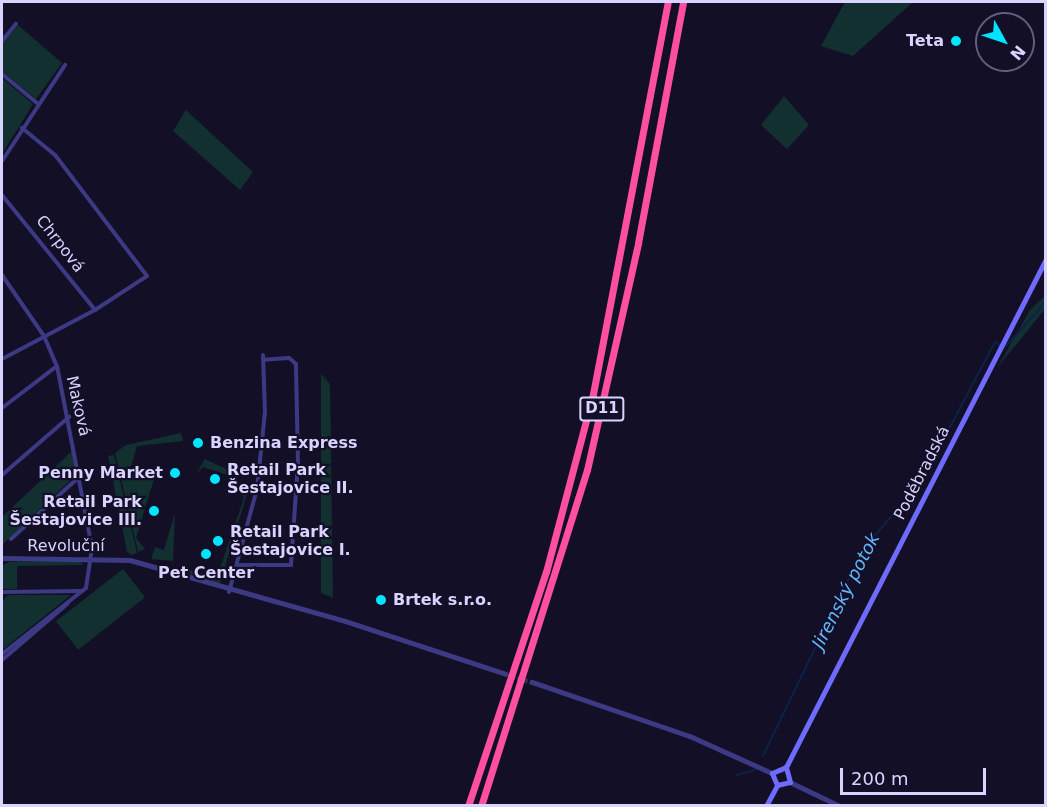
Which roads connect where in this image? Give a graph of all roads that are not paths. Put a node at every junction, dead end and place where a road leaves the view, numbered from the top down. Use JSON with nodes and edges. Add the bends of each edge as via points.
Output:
{"nodes":[{"id":1,"x":668,"y":2,"type":"edge"},
{"id":2,"x":682,"y":2,"type":"edge"},
{"id":3,"x":16,"y":24,"type":"dead end"},
{"id":4,"x":2,"y":41,"type":"edge"},
{"id":5,"x":65,"y":65,"type":"dead end"},
{"id":6,"x":2,"y":74,"type":"edge"},
{"id":7,"x":37,"y":103,"type":"junction"},
{"id":8,"x":22,"y":128,"type":"junction"},
{"id":9,"x":2,"y":161,"type":"edge"},
{"id":10,"x":2,"y":195,"type":"edge"},
{"id":11,"x":1046,"y":259,"type":"edge"},
{"id":12,"x":2,"y":275,"type":"edge"},
{"id":13,"x":95,"y":310,"type":"junction"},
{"id":14,"x":44,"y":336,"type":"junction"},
{"id":15,"x":2,"y":359,"type":"edge"},
{"id":16,"x":57,"y":366,"type":"junction"},
{"id":17,"x":2,"y":408,"type":"edge"},
{"id":18,"x":69,"y":417,"type":"junction"},
{"id":19,"x":81,"y":474,"type":"junction"},
{"id":20,"x":2,"y":475,"type":"edge"},
{"id":21,"x":11,"y":539,"type":"dead end"},
{"id":22,"x":91,"y":557,"type":"junction"},
{"id":23,"x":2,"y":558,"type":"edge"},
{"id":24,"x":239,"y":565,"type":"junction"},
{"id":25,"x":83,"y":591,"type":"junction"},
{"id":26,"x":229,"y":592,"type":"junction"},
{"id":27,"x":3,"y":593,"type":"edge"},
{"id":28,"x":67,"y":603,"type":"junction"},
{"id":29,"x":2,"y":654,"type":"edge"},
{"id":30,"x":2,"y":660,"type":"edge"},
{"id":31,"x":506,"y":674,"type":"tunnel mouth"},
{"id":32,"x":531,"y":682,"type":"tunnel mouth"},
{"id":33,"x":786,"y":767,"type":"junction"},
{"id":34,"x":772,"y":773,"type":"junction"},
{"id":35,"x":790,"y":782,"type":"junction"},
{"id":36,"x":777,"y":785,"type":"junction"},
{"id":37,"x":468,"y":806,"type":"edge"},
{"id":38,"x":481,"y":806,"type":"edge"},
{"id":39,"x":766,"y":806,"type":"edge"},
{"id":40,"x":840,"y":806,"type":"edge"}],
"edges":[{"from":1,"to":37,"type":"highway","number":"D11","via":[[590,404],[546,572]]},
{"from":2,"to":38,"type":"highway","number":"D11","via":[[638,243],[587,470]]},
{"from":3,"to":4,"type":"street"},
{"from":5,"to":7,"type":"street"},
{"from":6,"to":7,"type":"street"},
{"from":7,"to":8,"type":"street"},
{"from":8,"to":9,"type":"street"},
{"from":8,"to":13,"type":"street","via":[[55,155],[147,276]]},
{"from":10,"to":13,"type":"street","name":"Chrpová"},
{"from":11,"to":33,"type":"main road","name":"Poděbradská"},
{"from":12,"to":14,"type":"street","name":"Maková"},
{"from":13,"to":14,"type":"street"},
{"from":14,"to":15,"type":"street"},
{"from":14,"to":16,"type":"street","name":"Maková"},
{"from":16,"to":17,"type":"street"},
{"from":16,"to":18,"type":"street","name":"Maková"},
{"from":18,"to":19,"type":"street","name":"Maková"},
{"from":18,"to":20,"type":"street"},
{"from":19,"to":21,"type":"street"},
{"from":19,"to":22,"type":"street","name":"Maková"},
{"from":22,"to":23,"type":"street","name":"Revoluční"},
{"from":22,"to":25,"type":"street"},
{"from":22,"to":26,"type":"street","name":"Revoluční","via":[[130,560]]},
{"from":24,"to":24,"type":"street","via":[[291,566],[298,463],[296,364],[290,358],[263,357],[261,463]]},
{"from":24,"to":26,"type":"street"},
{"from":25,"to":27,"type":"street"},
{"from":25,"to":28,"type":"street"},
{"from":26,"to":31,"type":"street","name":"Revoluční","via":[[345,621]]},
{"from":28,"to":29,"type":"street"},
{"from":28,"to":30,"type":"street"},
{"from":32,"to":34,"type":"street","via":[[690,736]]},
{"from":33,"to":34,"type":"main road"},
{"from":33,"to":35,"type":"main road"},
{"from":34,"to":36,"type":"main road"},
{"from":35,"to":36,"type":"main road"},
{"from":35,"to":40,"type":"street"},
{"from":36,"to":39,"type":"main road"}]}
